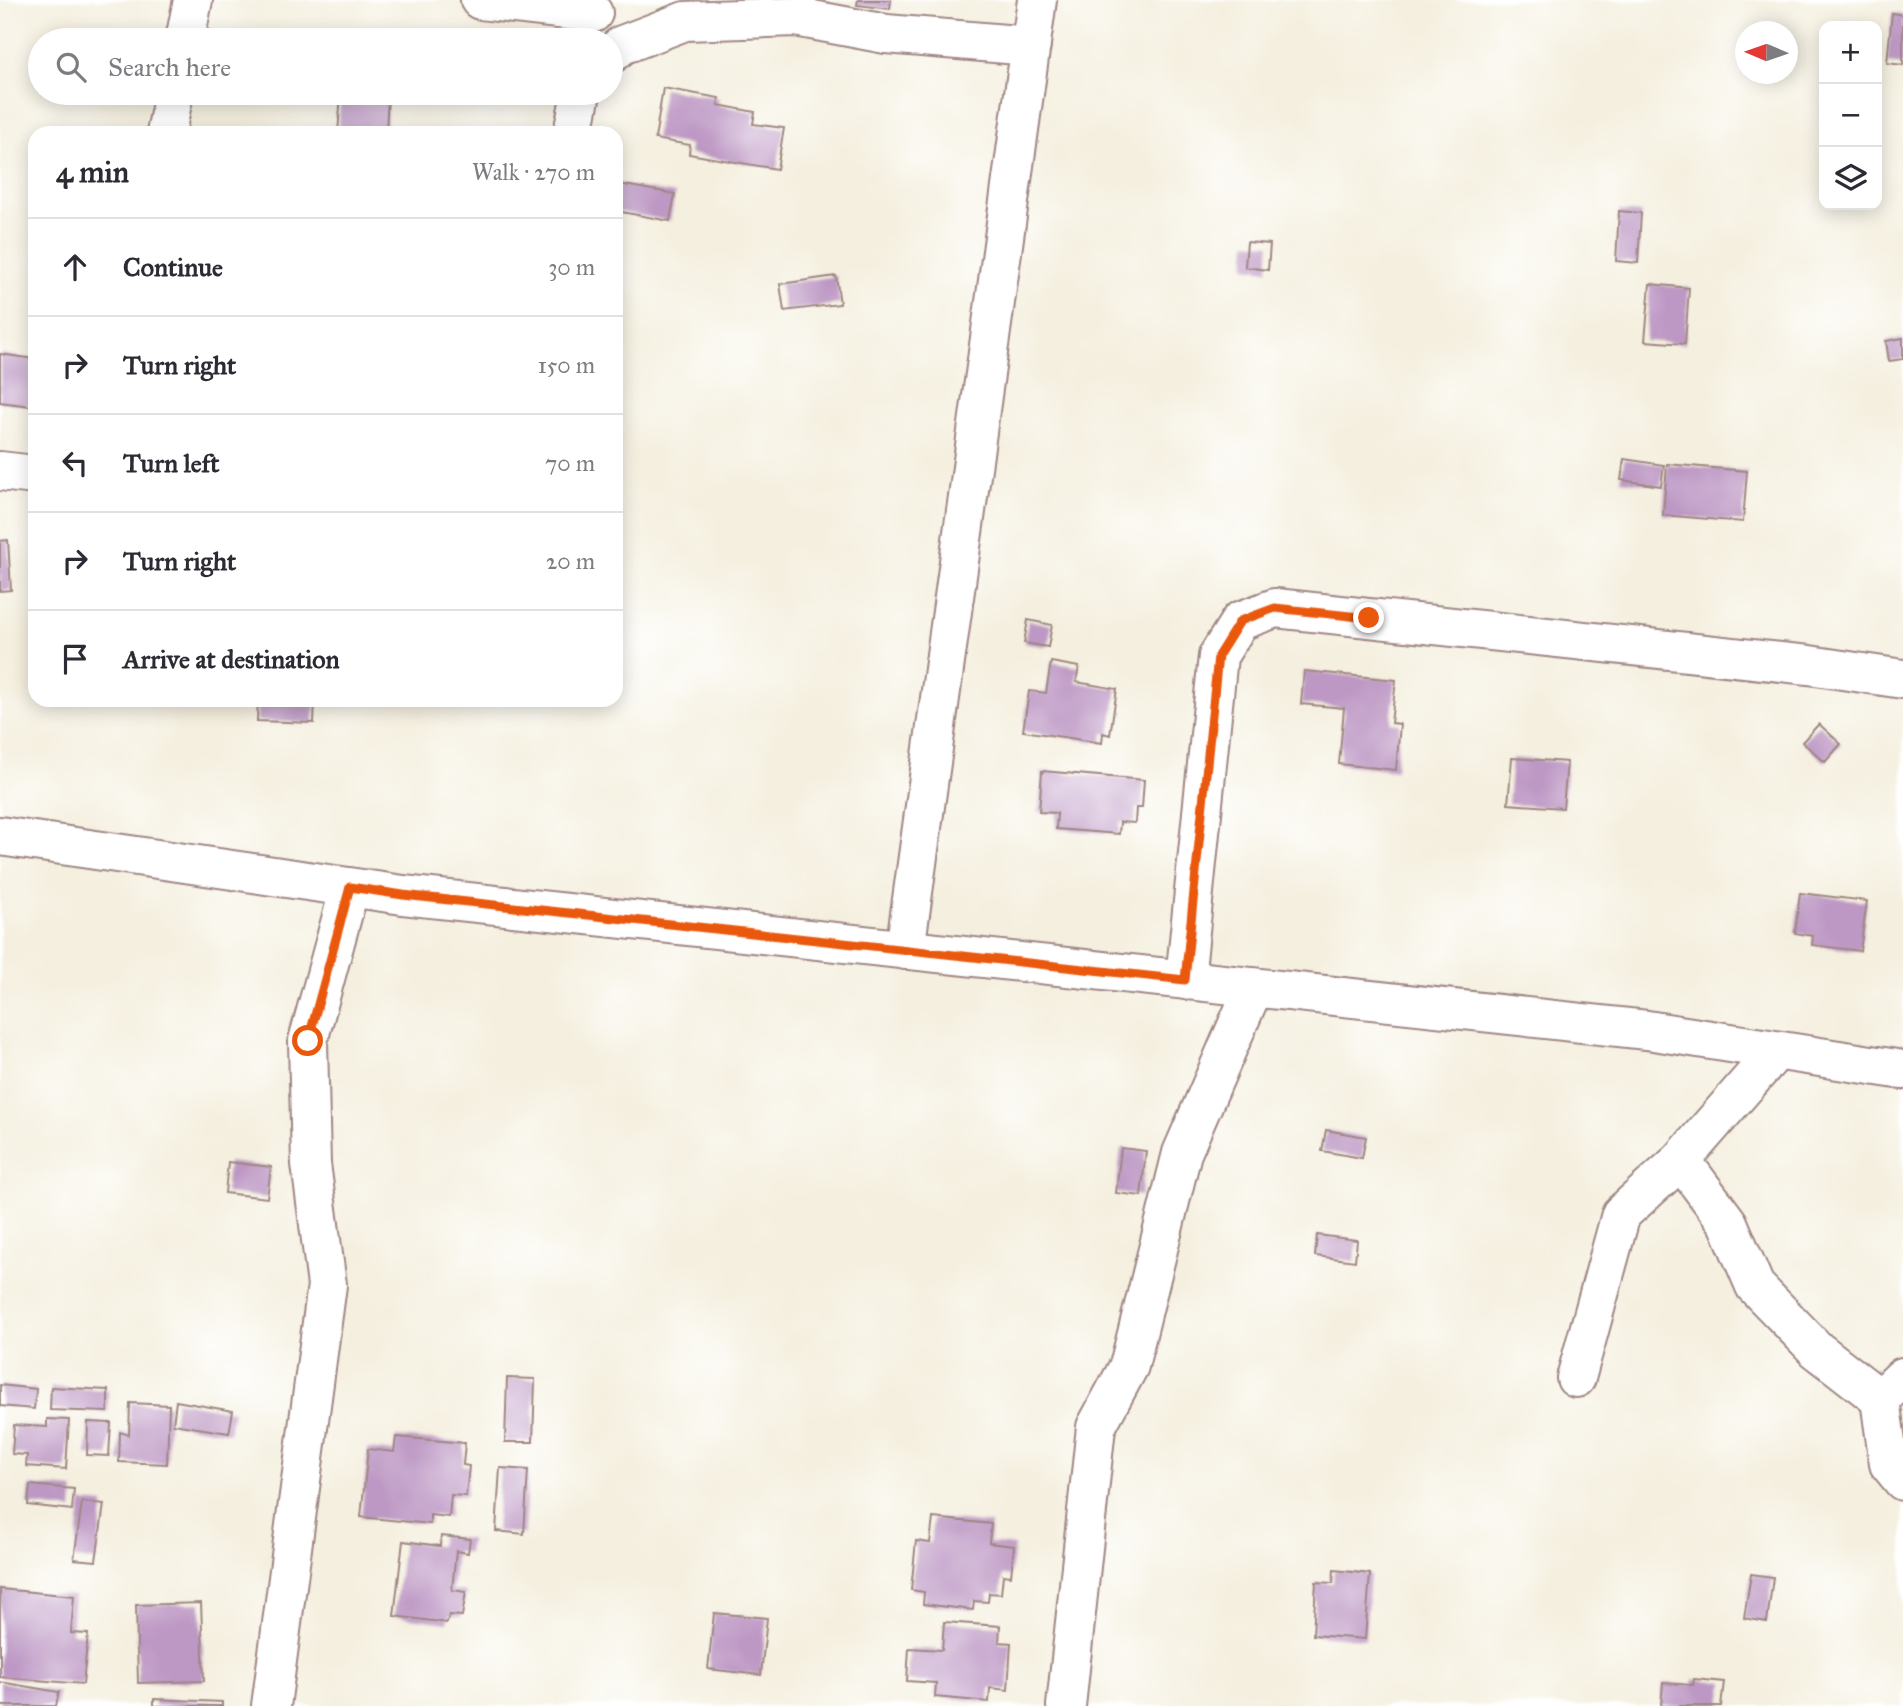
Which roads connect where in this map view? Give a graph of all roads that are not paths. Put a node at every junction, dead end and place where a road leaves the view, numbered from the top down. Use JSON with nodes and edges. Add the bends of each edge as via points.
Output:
{"nodes":[{"id":1,"x":193,"y":0,"type":"edge"},
{"id":2,"x":480,"y":0,"type":"edge"},
{"id":3,"x":1037,"y":0,"type":"edge"},
{"id":4,"x":592,"y":18,"type":"edge"},
{"id":5,"x":187,"y":28,"type":"edge"},
{"id":6,"x":623,"y":45,"type":"edge"},
{"id":7,"x":1031,"y":46,"type":"junction"},
{"id":8,"x":172,"y":105,"type":"edge"},
{"id":9,"x":579,"y":105,"type":"edge"},
{"id":10,"x":167,"y":126,"type":"edge"},
{"id":11,"x":574,"y":126,"type":"edge"},
{"id":12,"x":0,"y":471,"type":"edge"},
{"id":13,"x":28,"y":474,"type":"edge"},
{"id":14,"x":1903,"y":679,"type":"edge"},
{"id":15,"x":0,"y":836,"type":"edge"},
{"id":16,"x":350,"y":887,"type":"junction"},
{"id":17,"x":905,"y":950,"type":"junction"},
{"id":18,"x":1185,"y":980,"type":"junction"},
{"id":19,"x":1254,"y":987,"type":"junction"},
{"id":20,"x":1776,"y":1051,"type":"junction"},
{"id":21,"x":1903,"y":1070,"type":"edge"},
{"id":22,"x":1681,"y":1160,"type":"junction"},
{"id":23,"x":1576,"y":1378,"type":"dead end"},
{"id":24,"x":1891,"y":1388,"type":"edge"},
{"id":25,"x":1903,"y":1481,"type":"edge"},
{"id":26,"x":271,"y":1706,"type":"edge"},
{"id":27,"x":1066,"y":1706,"type":"edge"}],
"edges":[{"from":1,"to":5,"type":"street"},
{"from":2,"to":4,"type":"street"},
{"from":3,"to":7,"type":"street"},
{"from":6,"to":7,"type":"street","via":[[685,21],[796,17],[886,34]]},
{"from":7,"to":17,"type":"street"},
{"from":8,"to":10,"type":"street"},
{"from":9,"to":11,"type":"street"},
{"from":12,"to":13,"type":"street"},
{"from":14,"to":18,"type":"street","via":[[1275,608],[1240,621],[1218,656]]},
{"from":15,"to":16,"type":"street"},
{"from":16,"to":17,"type":"street"},
{"from":16,"to":26,"type":"street","via":[[308,1041],[311,1164],[327,1285]]},
{"from":17,"to":18,"type":"street"},
{"from":18,"to":19,"type":"street"},
{"from":19,"to":20,"type":"street","via":[[1647,1030]]},
{"from":19,"to":27,"type":"street","via":[[1182,1153],[1129,1366],[1096,1427]]},
{"from":20,"to":21,"type":"street"},
{"from":20,"to":22,"type":"street"},
{"from":22,"to":23,"type":"street","via":[[1621,1213]]},
{"from":22,"to":24,"type":"street","via":[[1728,1223],[1755,1286],[1816,1350]]},
{"from":24,"to":25,"type":"street","via":[[1889,1464]]}]}
